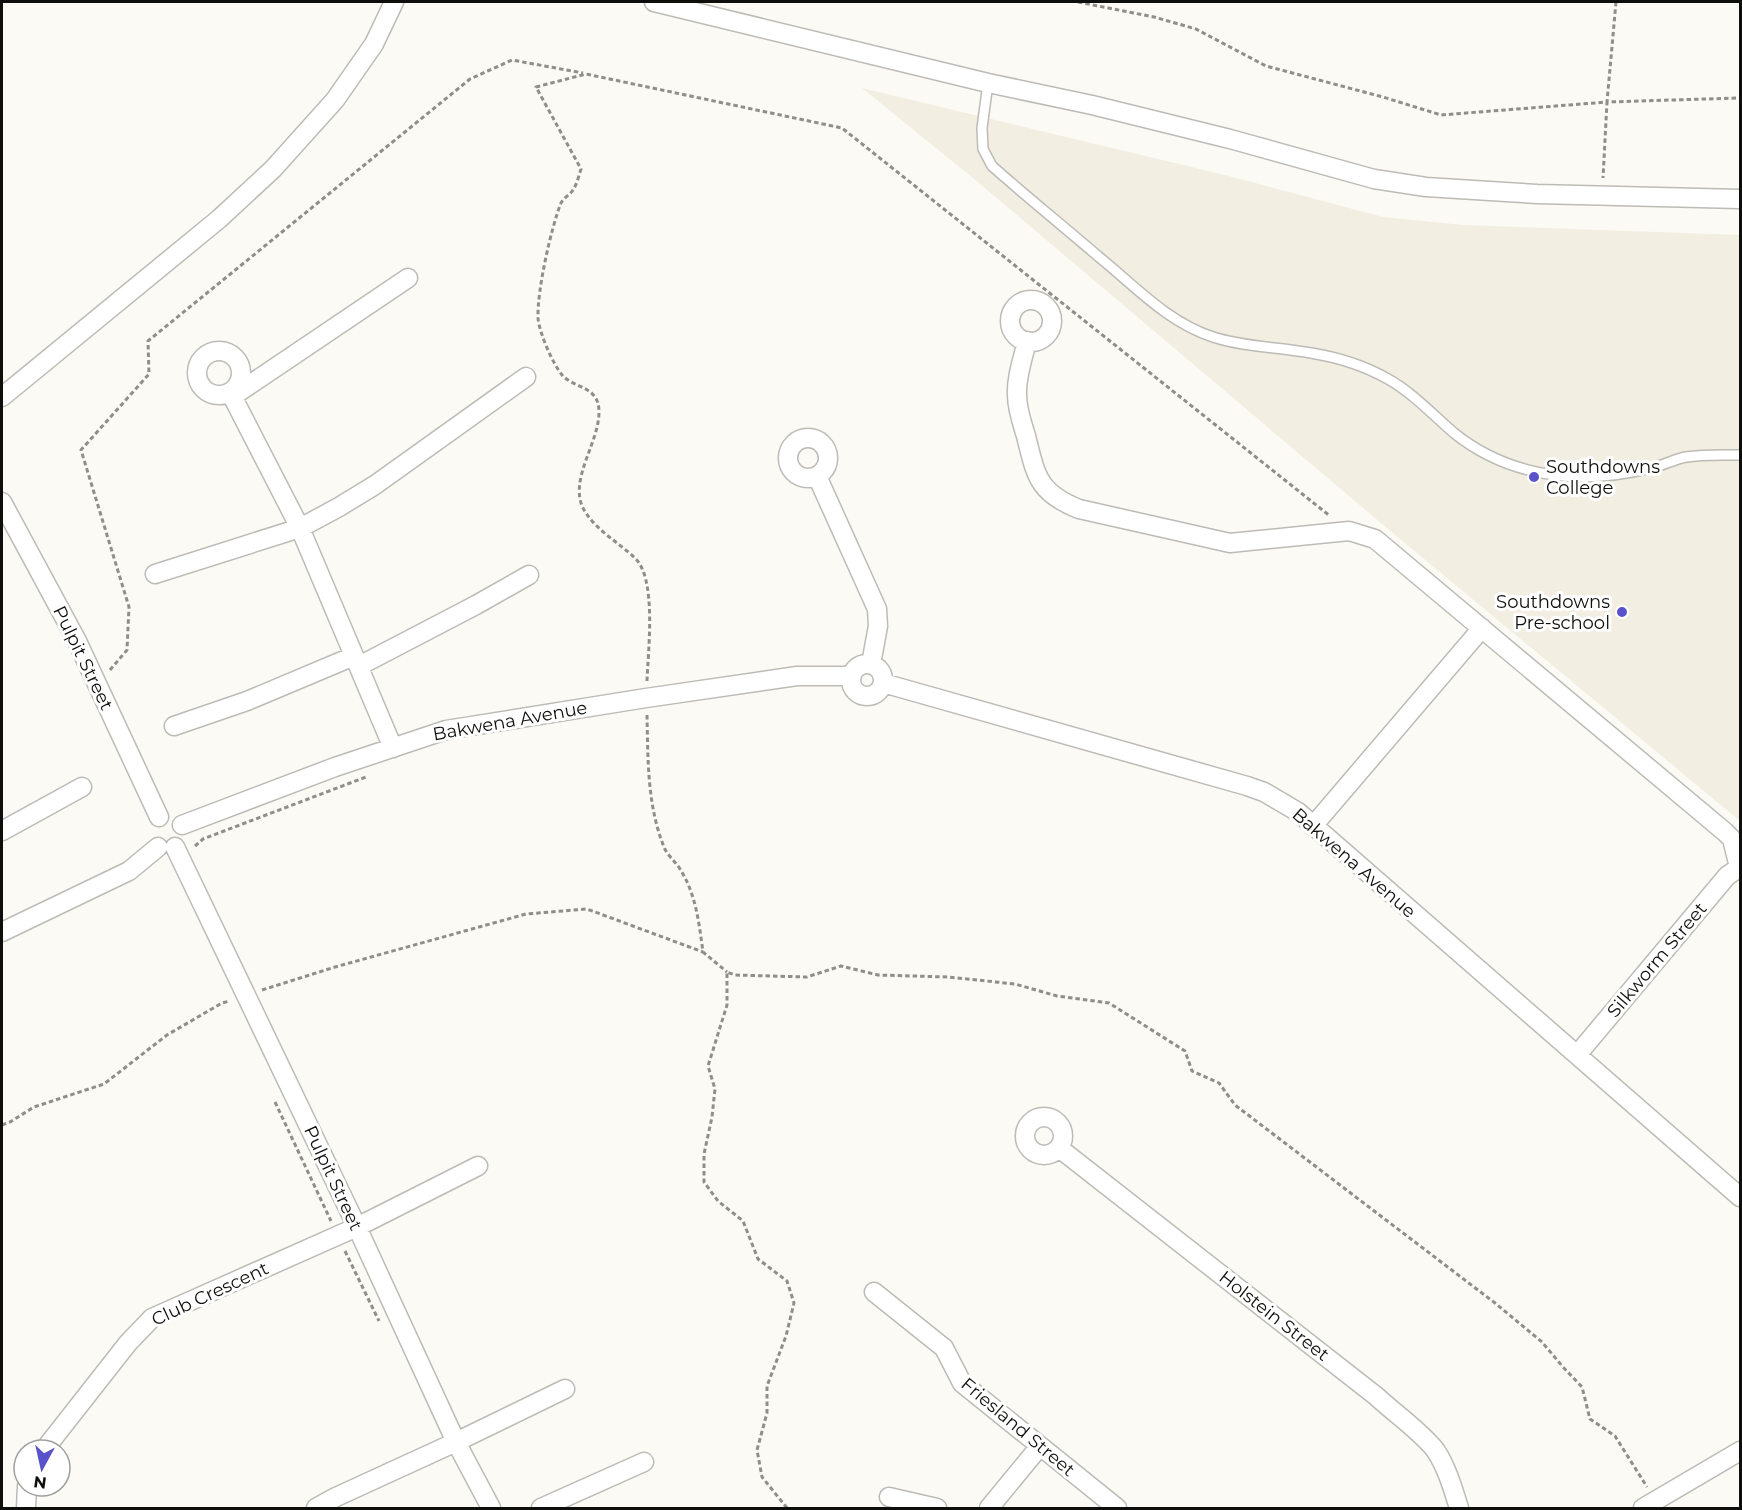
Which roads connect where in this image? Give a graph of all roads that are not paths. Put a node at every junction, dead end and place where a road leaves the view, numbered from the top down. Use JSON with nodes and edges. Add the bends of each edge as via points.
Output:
{"nodes":[{"id":1,"x":394,"y":2,"type":"edge"},
{"id":2,"x":654,"y":2,"type":"edge"},
{"id":3,"x":988,"y":83,"type":"junction"},
{"id":4,"x":1740,"y":199,"type":"edge"},
{"id":5,"x":408,"y":278,"type":"dead end"},
{"id":6,"x":1027,"y":341,"type":"dead end"},
{"id":7,"x":526,"y":377,"type":"dead end"},
{"id":8,"x":2,"y":397,"type":"edge"},
{"id":9,"x":1740,"y":455,"type":"edge"},
{"id":10,"x":817,"y":476,"type":"dead end"},
{"id":11,"x":2,"y":502,"type":"edge"},
{"id":12,"x":300,"y":528,"type":"junction"},
{"id":13,"x":155,"y":574,"type":"dead end"},
{"id":14,"x":529,"y":574,"type":"dead end"},
{"id":15,"x":1482,"y":628,"type":"junction"},
{"id":16,"x":357,"y":661,"type":"junction"},
{"id":17,"x":871,"y":664,"type":"junction"},
{"id":18,"x":852,"y":676,"type":"junction"},
{"id":19,"x":883,"y":683,"type":"junction"},
{"id":20,"x":174,"y":726,"type":"dead end"},
{"id":21,"x":393,"y":748,"type":"junction"},
{"id":22,"x":82,"y":787,"type":"dead end"},
{"id":23,"x":159,"y":818,"type":"junction"},
{"id":24,"x":182,"y":825,"type":"junction"},
{"id":25,"x":1313,"y":826,"type":"junction"},
{"id":26,"x":2,"y":831,"type":"edge"},
{"id":27,"x":166,"y":847,"type":"junction"},
{"id":28,"x":1740,"y":867,"type":"edge"},
{"id":29,"x":2,"y":932,"type":"edge"},
{"id":30,"x":1577,"y":1055,"type":"junction"},
{"id":31,"x":1059,"y":1148,"type":"dead end"},
{"id":32,"x":478,"y":1166,"type":"dead end"},
{"id":33,"x":1738,"y":1190,"type":"edge"},
{"id":34,"x":357,"y":1227,"type":"junction"},
{"id":35,"x":874,"y":1292,"type":"dead end"},
{"id":36,"x":565,"y":1389,"type":"dead end"},
{"id":37,"x":53,"y":1438,"type":"edge"},
{"id":38,"x":456,"y":1442,"type":"junction"},
{"id":39,"x":1040,"y":1446,"type":"junction"},
{"id":40,"x":1740,"y":1451,"type":"edge"},
{"id":41,"x":644,"y":1462,"type":"dead end"},
{"id":42,"x":890,"y":1497,"type":"dead end"},
{"id":43,"x":1650,"y":1505,"type":"edge"},
{"id":44,"x":316,"y":1509,"type":"edge"},
{"id":45,"x":491,"y":1509,"type":"edge"},
{"id":46,"x":541,"y":1509,"type":"edge"},
{"id":47,"x":937,"y":1509,"type":"edge"},
{"id":48,"x":989,"y":1509,"type":"edge"},
{"id":49,"x":1117,"y":1509,"type":"edge"},
{"id":50,"x":1459,"y":1509,"type":"edge"}],
"edges":[{"from":1,"to":8,"type":"street","via":[[374,44],[335,99],[273,169],[219,219]]},
{"from":2,"to":3,"type":"street"},
{"from":3,"to":4,"type":"street","via":[[1092,105],[1374,179],[1503,192]]},
{"from":3,"to":9,"type":"lane","via":[[983,150],[992,166],[1135,288],[1189,328],[1239,343],[1329,357],[1388,379],[1457,435],[1509,465],[1563,476],[1596,477],[1652,468],[1684,458]]},
{"from":5,"to":12,"type":"street","via":[[231,394]]},
{"from":6,"to":15,"type":"street","via":[[1017,386],[1018,407],[1035,471],[1059,501],[1230,543],[1349,531],[1375,539]]},
{"from":7,"to":12,"type":"street","via":[[375,485]]},
{"from":10,"to":17,"type":"street","via":[[877,609]]},
{"from":11,"to":23,"type":"street","name":"Pulpit Street","via":[[76,641]]},
{"from":12,"to":13,"type":"street"},
{"from":12,"to":16,"type":"street"},
{"from":14,"to":16,"type":"street","via":[[476,605]]},
{"from":15,"to":25,"type":"street"},
{"from":15,"to":28,"type":"street","via":[[1725,832]]},
{"from":16,"to":20,"type":"street"},
{"from":16,"to":21,"type":"street"},
{"from":17,"to":18,"type":"street","via":[[860,666]]},
{"from":17,"to":19,"type":"street","via":[[880,671]]},
{"from":18,"to":19,"type":"street","via":[[856,690],[866,695],[877,692]]},
{"from":18,"to":21,"type":"street","name":"Bakwena Avenue","via":[[797,676],[646,698],[447,730]]},
{"from":19,"to":25,"type":"street","name":"Bakwena Avenue","via":[[1247,786],[1279,800]]},
{"from":21,"to":24,"type":"street","name":"Bakwena Avenue"},
{"from":22,"to":26,"type":"street"},
{"from":23,"to":24,"type":"street","via":[[172,817]]},
{"from":23,"to":27,"type":"street","via":[[150,832],[152,840]]},
{"from":24,"to":27,"type":"street","via":[[183,838]]},
{"from":25,"to":30,"type":"street","name":"Bakwena Avenue"},
{"from":27,"to":29,"type":"street","via":[[129,871]]},
{"from":27,"to":34,"type":"street","name":"Pulpit Street","via":[[247,996]]},
{"from":28,"to":30,"type":"street","name":"Silkworm Street","via":[[1726,876]]},
{"from":30,"to":33,"type":"street","name":"Bakwena Avenue"},
{"from":31,"to":50,"type":"street","name":"Holstein Street","via":[[1423,1437],[1443,1465]]},
{"from":32,"to":34,"type":"street","name":"Club Crescent"},
{"from":34,"to":37,"type":"street","name":"Club Crescent","via":[[152,1318]]},
{"from":34,"to":38,"type":"street","name":"Pulpit Street"},
{"from":35,"to":39,"type":"street","name":"Friesland Street","via":[[944,1348],[962,1383]]},
{"from":36,"to":38,"type":"street"},
{"from":38,"to":44,"type":"street"},
{"from":38,"to":45,"type":"street","name":"Pulpit Street"},
{"from":39,"to":48,"type":"street"},
{"from":39,"to":49,"type":"street","name":"Friesland Street"},
{"from":40,"to":43,"type":"street"},
{"from":41,"to":46,"type":"street"},
{"from":42,"to":47,"type":"street"}]}
